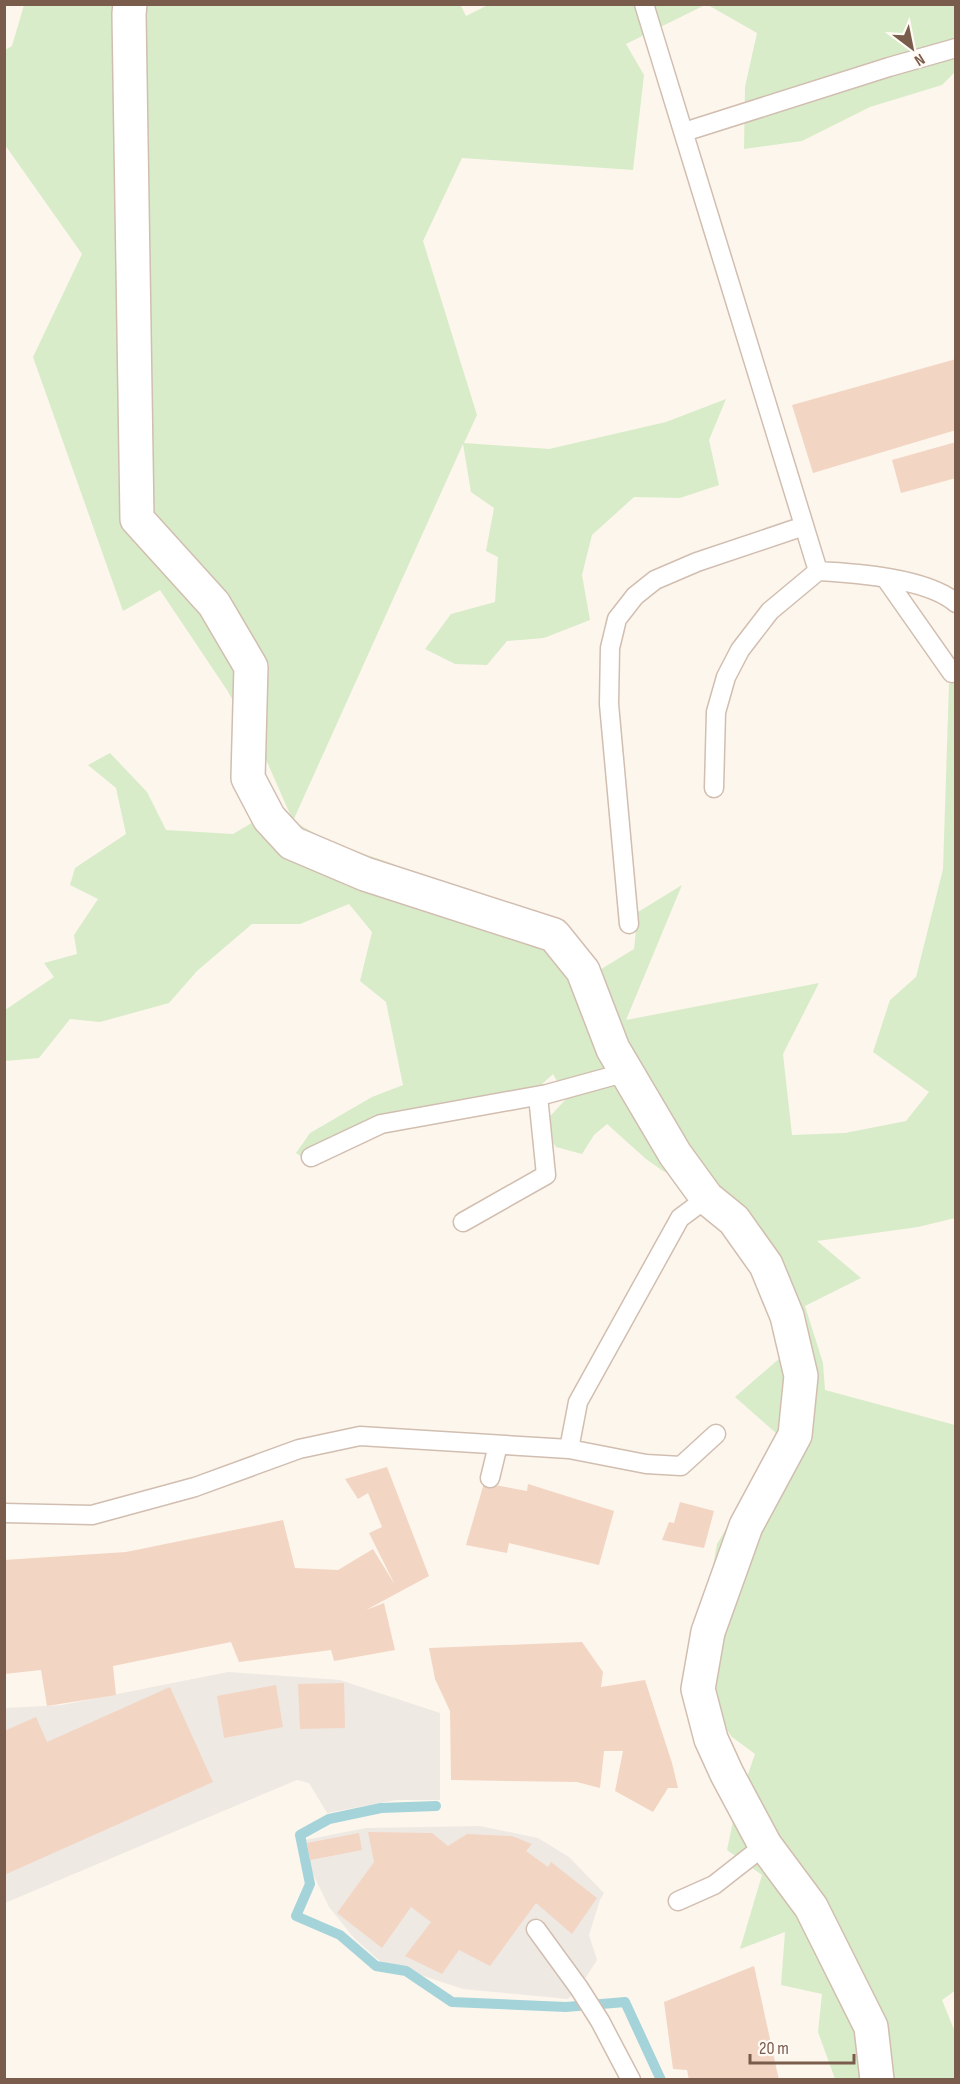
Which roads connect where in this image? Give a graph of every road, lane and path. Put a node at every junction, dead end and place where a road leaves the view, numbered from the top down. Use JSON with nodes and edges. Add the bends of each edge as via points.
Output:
{"nodes":[{"id":1,"x":130,"y":4,"type":"edge"},
{"id":2,"x":644,"y":4,"type":"edge"},
{"id":3,"x":956,"y":48,"type":"edge"},
{"id":4,"x":684,"y":132,"type":"junction"},
{"id":5,"x":804,"y":526,"type":"junction"},
{"id":6,"x":818,"y":571,"type":"junction"},
{"id":7,"x":886,"y":579,"type":"junction"},
{"id":8,"x":956,"y":603,"type":"edge"},
{"id":9,"x":952,"y":673,"type":"dead end"},
{"id":10,"x":714,"y":788,"type":"dead end"},
{"id":11,"x":629,"y":924,"type":"dead end"},
{"id":12,"x":627,"y":1072,"type":"junction"},
{"id":13,"x":538,"y":1096,"type":"junction"},
{"id":14,"x":311,"y":1157,"type":"dead end"},
{"id":15,"x":707,"y":1198,"type":"junction"},
{"id":16,"x":463,"y":1222,"type":"dead end"},
{"id":17,"x":716,"y":1434,"type":"dead end"},
{"id":18,"x":498,"y":1445,"type":"junction"},
{"id":19,"x":569,"y":1449,"type":"junction"},
{"id":20,"x":490,"y":1478,"type":"dead end"},
{"id":21,"x":4,"y":1513,"type":"edge"},
{"id":22,"x":765,"y":1845,"type":"junction"},
{"id":23,"x":678,"y":1901,"type":"dead end"},
{"id":24,"x":536,"y":1929,"type":"dead end"},
{"id":25,"x":632,"y":2079,"type":"edge"},
{"id":26,"x":877,"y":2079,"type":"edge"}],
"edges":[{"from":1,"to":12,"type":"street","via":[[137,519],[214,604],[251,667],[248,778],[269,818],[292,843],[365,874],[554,935],[583,971],[613,1049]]},
{"from":2,"to":4,"type":"lane"},
{"from":3,"to":4,"type":"lane"},
{"from":4,"to":5,"type":"lane"},
{"from":5,"to":6,"type":"lane"},
{"from":5,"to":11,"type":"lane","via":[[656,580],[635,596],[617,619],[610,648],[609,704]]},
{"from":6,"to":7,"type":"lane"},
{"from":6,"to":10,"type":"lane","via":[[770,611],[726,676],[716,712]]},
{"from":7,"to":8,"type":"lane","via":[[945,594]]},
{"from":7,"to":9,"type":"lane"},
{"from":12,"to":13,"type":"lane"},
{"from":12,"to":15,"type":"street","via":[[675,1154]]},
{"from":13,"to":14,"type":"lane","via":[[381,1124]]},
{"from":13,"to":16,"type":"lane","via":[[546,1175]]},
{"from":15,"to":19,"type":"lane","via":[[680,1218],[578,1402]]},
{"from":15,"to":22,"type":"street","via":[[734,1220],[766,1265],[787,1316],[801,1376],[795,1435],[746,1526],[708,1632],[698,1689],[711,1739]]},
{"from":17,"to":19,"type":"lane","via":[[681,1466],[646,1464]]},
{"from":18,"to":19,"type":"lane"},
{"from":18,"to":20,"type":"lane"},
{"from":18,"to":21,"type":"lane","via":[[360,1436],[299,1449],[195,1487],[92,1515]]},
{"from":22,"to":23,"type":"lane","via":[[714,1885]]},
{"from":22,"to":26,"type":"street","via":[[811,1907],[871,2027]]},
{"from":24,"to":25,"type":"lane","via":[[579,1988]]}]}
